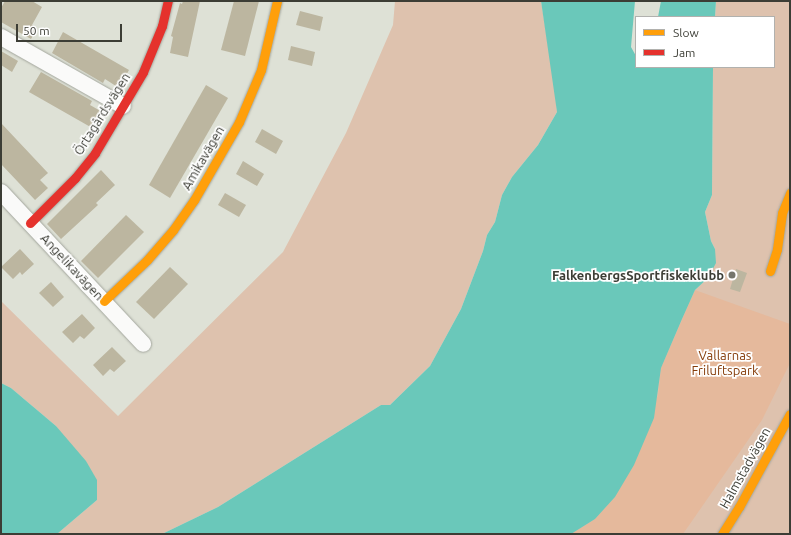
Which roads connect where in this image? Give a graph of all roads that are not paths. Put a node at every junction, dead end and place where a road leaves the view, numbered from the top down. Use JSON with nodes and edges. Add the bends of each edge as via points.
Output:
{"nodes":[{"id":1,"x":168,"y":1,"type":"edge"},
{"id":2,"x":277,"y":1,"type":"edge"},
{"id":3,"x":1,"y":37,"type":"edge"},
{"id":4,"x":123,"y":106,"type":"junction"},
{"id":5,"x":1,"y":192,"type":"edge"},
{"id":6,"x":790,"y":192,"type":"edge"},
{"id":7,"x":30,"y":222,"type":"junction"},
{"id":8,"x":770,"y":271,"type":"dead end"},
{"id":9,"x":104,"y":301,"type":"junction"},
{"id":10,"x":143,"y":344,"type":"dead end"},
{"id":11,"x":790,"y":414,"type":"edge"},
{"id":12,"x":722,"y":534,"type":"edge"}],
"edges":[{"from":1,"to":4,"type":"street","name":"Örtagårdsvägen","via":[[153,51]]},
{"from":2,"to":9,"type":"street","name":"Amikavägen","via":[[261,70],[250,99],[202,187],[173,230],[147,260]]},
{"from":3,"to":4,"type":"street"},
{"from":4,"to":7,"type":"street","name":"Örtagårdsvägen","via":[[95,153],[75,178]]},
{"from":5,"to":7,"type":"street","name":"Angelikavägen"},
{"from":6,"to":8,"type":"street","via":[[782,213],[777,249]]},
{"from":7,"to":9,"type":"street","name":"Angelikavägen"},
{"from":9,"to":10,"type":"street","name":"Angelikavägen"},
{"from":11,"to":12,"type":"street","name":"Halmstadvägen"}]}
